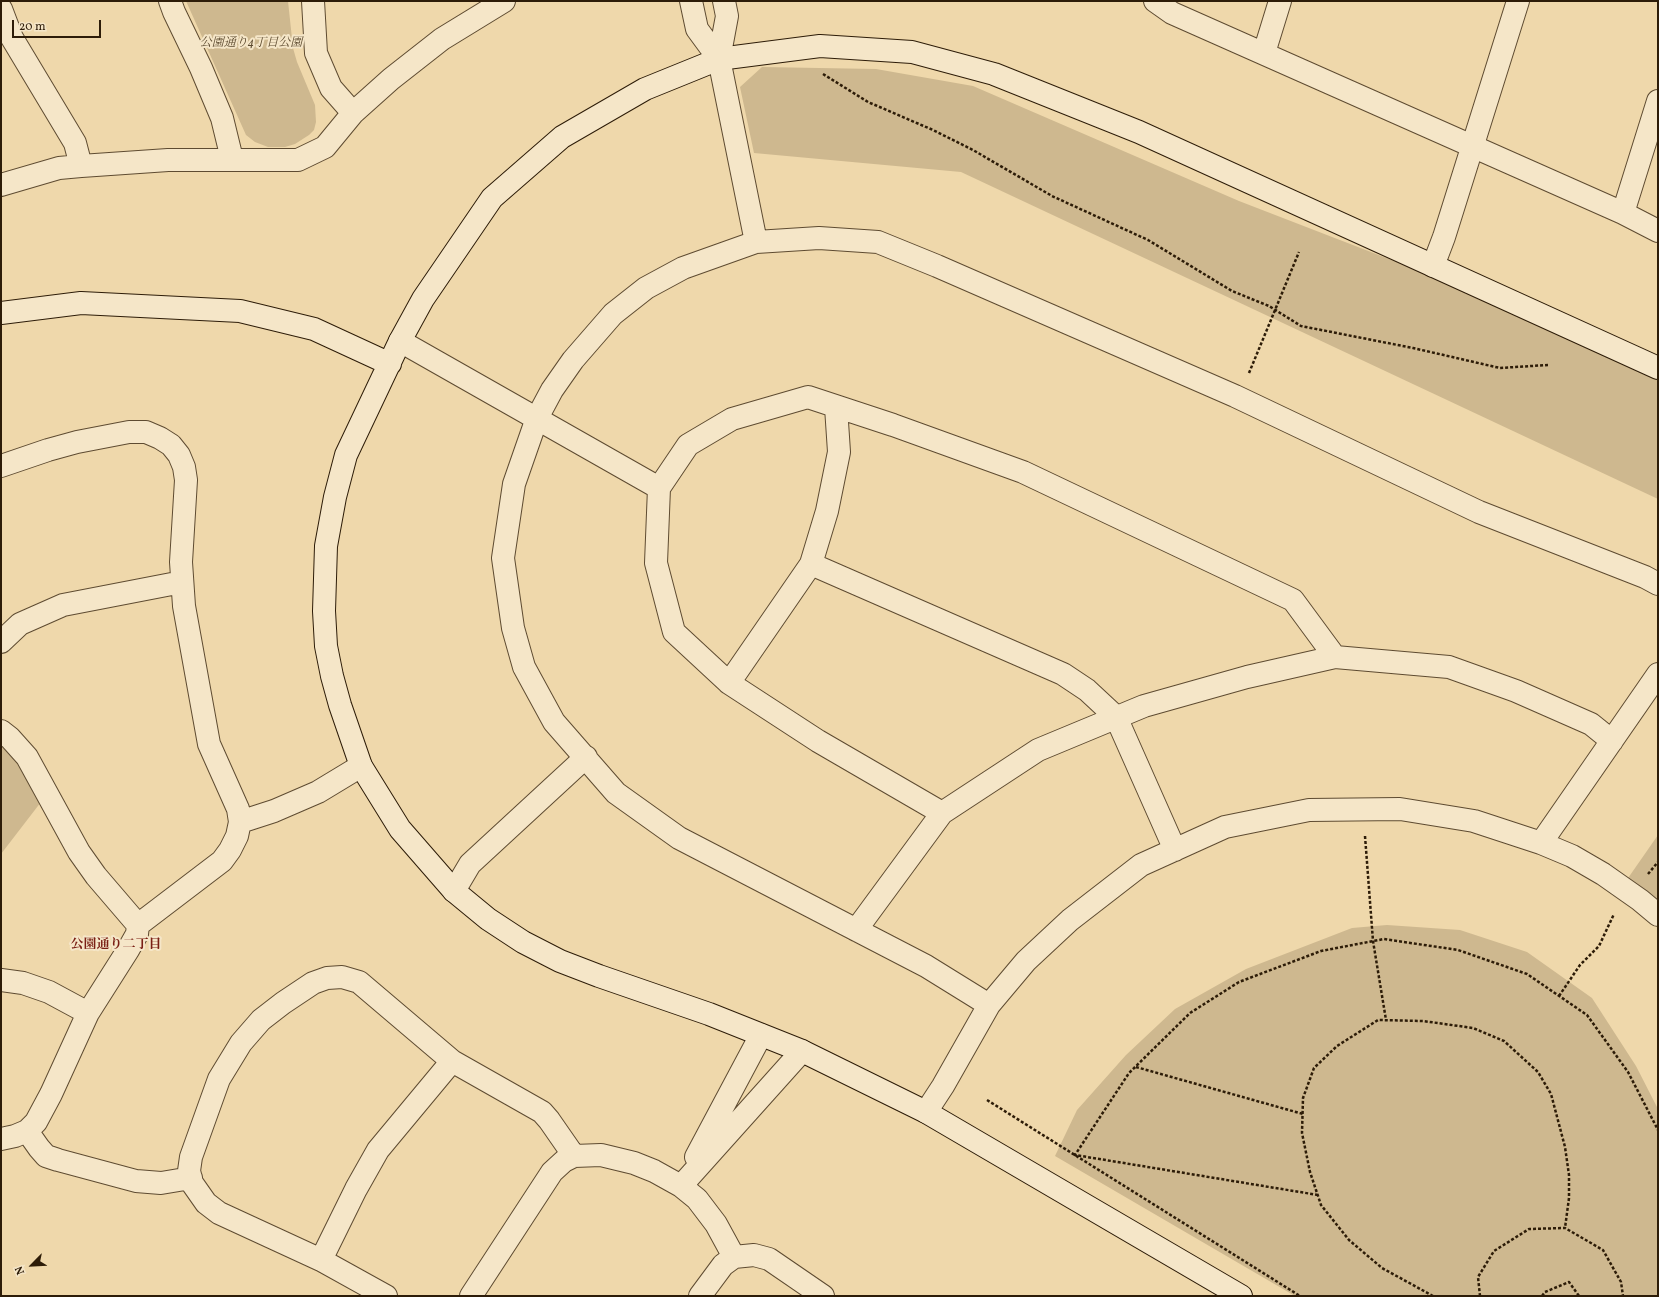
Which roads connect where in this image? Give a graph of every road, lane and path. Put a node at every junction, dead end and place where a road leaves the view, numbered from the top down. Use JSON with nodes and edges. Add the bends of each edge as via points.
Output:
{"nodes":[{"id":1,"x":170,"y":1,"type":"edge"},
{"id":2,"x":313,"y":1,"type":"edge"},
{"id":3,"x":691,"y":1,"type":"edge"},
{"id":4,"x":724,"y":1,"type":"edge"},
{"id":5,"x":1155,"y":1,"type":"edge"},
{"id":6,"x":1280,"y":1,"type":"edge"},
{"id":7,"x":1518,"y":1,"type":"edge"},
{"id":8,"x":499,"y":2,"type":"edge"},
{"id":9,"x":1,"y":10,"type":"edge"},
{"id":10,"x":1264,"y":53,"type":"junction"},
{"id":11,"x":719,"y":60,"type":"junction"},
{"id":12,"x":817,"y":71,"type":"dead end"},
{"id":13,"x":1658,"y":101,"type":"edge"},
{"id":14,"x":353,"y":113,"type":"junction"},
{"id":15,"x":1473,"y":146,"type":"junction"},
{"id":16,"x":232,"y":159,"type":"junction"},
{"id":17,"x":81,"y":166,"type":"junction"},
{"id":18,"x":1,"y":185,"type":"edge"},
{"id":19,"x":1623,"y":213,"type":"junction"},
{"id":20,"x":1658,"y":231,"type":"edge"},
{"id":21,"x":756,"y":242,"type":"junction"},
{"id":22,"x":1299,"y":252,"type":"dead end"},
{"id":23,"x":1433,"y":266,"type":"junction"},
{"id":24,"x":1276,"y":311,"type":"junction"},
{"id":25,"x":1,"y":313,"type":"edge"},
{"id":26,"x":400,"y":341,"type":"junction"},
{"id":27,"x":390,"y":364,"type":"junction"},
{"id":28,"x":1548,"y":365,"type":"dead end"},
{"id":29,"x":1658,"y":368,"type":"edge"},
{"id":30,"x":1239,"y":398,"type":"junction"},
{"id":31,"x":836,"y":407,"type":"junction"},
{"id":32,"x":537,"y":418,"type":"junction"},
{"id":33,"x":1,"y":466,"type":"edge"},
{"id":34,"x":659,"y":488,"type":"junction"},
{"id":35,"x":811,"y":564,"type":"junction"},
{"id":36,"x":182,"y":582,"type":"junction"},
{"id":37,"x":1658,"y":584,"type":"edge"},
{"id":38,"x":1,"y":642,"type":"edge"},
{"id":39,"x":1335,"y":657,"type":"junction"},
{"id":40,"x":1658,"y":674,"type":"edge"},
{"id":41,"x":729,"y":684,"type":"junction"},
{"id":42,"x":1116,"y":718,"type":"junction"},
{"id":43,"x":1,"y":731,"type":"edge"},
{"id":44,"x":1612,"y":741,"type":"junction"},
{"id":45,"x":586,"y":757,"type":"junction"},
{"id":46,"x":361,"y":766,"type":"junction"},
{"id":47,"x":942,"y":813,"type":"junction"},
{"id":48,"x":240,"y":822,"type":"junction"},
{"id":49,"x":1365,"y":835,"type":"dead end"},
{"id":50,"x":1541,"y":843,"type":"junction"},
{"id":51,"x":1175,"y":850,"type":"junction"},
{"id":52,"x":1658,"y":862,"type":"edge"},
{"id":53,"x":454,"y":891,"type":"junction"},
{"id":54,"x":1629,"y":892,"type":"junction"},
{"id":55,"x":1658,"y":915,"type":"edge"},
{"id":56,"x":138,"y":925,"type":"junction"},
{"id":57,"x":856,"y":930,"type":"junction"},
{"id":58,"x":1373,"y":941,"type":"junction"},
{"id":59,"x":1,"y":980,"type":"edge"},
{"id":60,"x":1559,"y":996,"type":"junction"},
{"id":61,"x":989,"y":1005,"type":"junction"},
{"id":62,"x":88,"y":1013,"type":"junction"},
{"id":63,"x":1386,"y":1020,"type":"junction"},
{"id":64,"x":761,"y":1035,"type":"junction"},
{"id":65,"x":802,"y":1051,"type":"junction"},
{"id":66,"x":452,"y":1061,"type":"junction"},
{"id":67,"x":1135,"y":1066,"type":"junction"},
{"id":68,"x":986,"y":1100,"type":"dead end"},
{"id":69,"x":926,"y":1112,"type":"junction"},
{"id":70,"x":1302,"y":1114,"type":"junction"},
{"id":71,"x":1658,"y":1130,"type":"edge"},
{"id":72,"x":27,"y":1131,"type":"junction"},
{"id":73,"x":1,"y":1139,"type":"edge"},
{"id":74,"x":574,"y":1156,"type":"junction"},
{"id":75,"x":1075,"y":1156,"type":"junction"},
{"id":76,"x":191,"y":1178,"type":"junction"},
{"id":77,"x":681,"y":1186,"type":"junction"},
{"id":78,"x":1318,"y":1195,"type":"junction"},
{"id":79,"x":1565,"y":1228,"type":"junction"},
{"id":80,"x":734,"y":1257,"type":"junction"},
{"id":81,"x":321,"y":1260,"type":"junction"},
{"id":82,"x":386,"y":1296,"type":"edge"},
{"id":83,"x":471,"y":1296,"type":"edge"},
{"id":84,"x":700,"y":1296,"type":"edge"},
{"id":85,"x":823,"y":1296,"type":"edge"},
{"id":86,"x":1241,"y":1296,"type":"edge"},
{"id":87,"x":1300,"y":1296,"type":"edge"},
{"id":88,"x":1433,"y":1296,"type":"edge"},
{"id":89,"x":1480,"y":1296,"type":"edge"},
{"id":90,"x":1542,"y":1296,"type":"edge"},
{"id":91,"x":1579,"y":1296,"type":"edge"},
{"id":92,"x":1623,"y":1296,"type":"edge"}],
"edges":[{"from":1,"to":16,"type":"street","via":[[222,118]]},
{"from":2,"to":14,"type":"street","via":[[316,53],[331,88]]},
{"from":3,"to":11,"type":"street","via":[[697,29]]},
{"from":4,"to":11,"type":"street","via":[[727,16]]},
{"from":5,"to":10,"type":"street","via":[[1172,13]]},
{"from":6,"to":10,"type":"street"},
{"from":7,"to":15,"type":"street"},
{"from":8,"to":14,"type":"street","via":[[442,39]]},
{"from":9,"to":17,"type":"street","via":[[12,38],[75,143]]},
{"from":10,"to":15,"type":"street"},
{"from":11,"to":21,"type":"street"},
{"from":11,"to":23,"type":"street","via":[[820,46],[912,52],[994,74],[1139,132]]},
{"from":11,"to":26,"type":"street","via":[[645,89],[562,137],[492,198],[423,300]]},
{"from":12,"to":24,"type":"path","via":[[868,102],[974,150],[1052,196],[1148,240],[1232,291]]},
{"from":13,"to":19,"type":"street"},
{"from":14,"to":16,"type":"street","via":[[325,148],[298,160]]},
{"from":15,"to":19,"type":"street"},
{"from":15,"to":23,"type":"street"},
{"from":16,"to":17,"type":"street"},
{"from":17,"to":18,"type":"street","via":[[59,168]]},
{"from":19,"to":20,"type":"street"},
{"from":21,"to":30,"type":"street","via":[[819,238],[878,242]]},
{"from":21,"to":32,"type":"street","via":[[683,268],[646,288],[613,314],[573,360],[552,390]]},
{"from":22,"to":24,"type":"path"},
{"from":23,"to":29,"type":"street"},
{"from":24,"to":28,"type":"path","via":[[1301,326],[1500,368]]},
{"from":24,"to":30,"type":"path"},
{"from":25,"to":27,"type":"street","via":[[81,303],[240,310],[314,330]]},
{"from":26,"to":27,"type":"street"},
{"from":26,"to":32,"type":"street"},
{"from":27,"to":46,"type":"street","via":[[346,455],[326,546],[326,646],[340,705]]},
{"from":30,"to":37,"type":"street","via":[[1479,512]]},
{"from":31,"to":34,"type":"street","via":[[808,397],[732,419],[688,445]]},
{"from":31,"to":35,"type":"street","via":[[839,452],[827,511]]},
{"from":31,"to":39,"type":"street","via":[[1023,472],[1293,600]]},
{"from":32,"to":34,"type":"street"},
{"from":32,"to":45,"type":"street","via":[[514,484],[503,558],[512,628],[524,667],[554,722]]},
{"from":33,"to":36,"type":"street","via":[[77,442],[129,432],[146,432],[171,445],[184,467],[186,480]]},
{"from":34,"to":41,"type":"street","via":[[656,563],[674,632]]},
{"from":35,"to":41,"type":"street"},
{"from":35,"to":42,"type":"street","via":[[1063,674],[1087,690]]},
{"from":36,"to":38,"type":"street","via":[[63,605],[20,624]]},
{"from":36,"to":48,"type":"street","via":[[208,744],[238,809]]},
{"from":39,"to":42,"type":"street","via":[[1247,677],[1144,706]]},
{"from":39,"to":44,"type":"street","via":[[1449,667],[1516,691],[1591,724]]},
{"from":40,"to":44,"type":"street"},
{"from":41,"to":47,"type":"street","via":[[818,741]]},
{"from":42,"to":47,"type":"street","via":[[1038,750]]},
{"from":42,"to":51,"type":"street"},
{"from":43,"to":56,"type":"street","via":[[27,757],[79,852]]},
{"from":44,"to":50,"type":"street"},
{"from":45,"to":53,"type":"street","via":[[470,864]]},
{"from":45,"to":57,"type":"street","via":[[616,793],[679,838]]},
{"from":46,"to":48,"type":"street","via":[[318,792]]},
{"from":46,"to":53,"type":"street","via":[[400,829]]},
{"from":47,"to":57,"type":"street"},
{"from":48,"to":56,"type":"street","via":[[237,836],[222,861]]},
{"from":49,"to":58,"type":"path"},
{"from":50,"to":51,"type":"street","via":[[1474,821],[1400,810],[1309,810],[1225,828]]},
{"from":50,"to":54,"type":"street","via":[[1572,856]]},
{"from":51,"to":61,"type":"street","via":[[1141,865],[1070,920],[1026,961]]},
{"from":52,"to":54,"type":"path"},
{"from":53,"to":64,"type":"street","via":[[488,919],[523,942],[560,961]]},
{"from":54,"to":55,"type":"street"},
{"from":54,"to":60,"type":"path","via":[[1611,917],[1599,946],[1580,965]]},
{"from":56,"to":62,"type":"street","via":[[137,934],[128,950]]},
{"from":57,"to":61,"type":"street","via":[[926,966]]},
{"from":58,"to":60,"type":"path","via":[[1384,939],[1458,950],[1527,974]]},
{"from":58,"to":63,"type":"path"},
{"from":58,"to":67,"type":"path","via":[[1321,951],[1239,982],[1190,1013]]},
{"from":59,"to":62,"type":"street","via":[[23,983],[49,992]]},
{"from":60,"to":71,"type":"path","via":[[1587,1015],[1628,1072]]},
{"from":61,"to":69,"type":"street"},
{"from":62,"to":72,"type":"street","via":[[42,1112]]},
{"from":63,"to":70,"type":"path","via":[[1378,1020],[1337,1046],[1314,1068],[1303,1098]]},
{"from":63,"to":79,"type":"path","via":[[1423,1021],[1473,1028],[1504,1041],[1538,1072],[1551,1094],[1565,1147],[1569,1175]]},
{"from":64,"to":65,"type":"street"},
{"from":64,"to":77,"type":"street"},
{"from":65,"to":69,"type":"street"},
{"from":65,"to":77,"type":"street"},
{"from":66,"to":74,"type":"street","via":[[542,1112]]},
{"from":66,"to":76,"type":"street","via":[[359,982],[342,977],[327,978],[313,983],[261,1020],[241,1043],[219,1079],[197,1138],[189,1171]]},
{"from":66,"to":81,"type":"street","via":[[378,1150]]},
{"from":67,"to":70,"type":"path"},
{"from":67,"to":75,"type":"path"},
{"from":68,"to":75,"type":"path"},
{"from":69,"to":86,"type":"street"},
{"from":70,"to":78,"type":"path","via":[[1302,1133]]},
{"from":72,"to":73,"type":"street"},
{"from":72,"to":76,"type":"street","via":[[46,1156],[58,1160],[136,1181],[161,1183]]},
{"from":74,"to":77,"type":"street","via":[[600,1155],[634,1163]]},
{"from":74,"to":83,"type":"street","via":[[552,1172]]},
{"from":75,"to":78,"type":"path"},
{"from":75,"to":87,"type":"path"},
{"from":76,"to":81,"type":"street","via":[[198,1194],[206,1204],[219,1213]]},
{"from":77,"to":80,"type":"street","via":[[697,1199]]},
{"from":78,"to":88,"type":"path","via":[[1321,1205],[1349,1240],[1382,1268]]},
{"from":79,"to":89,"type":"path","via":[[1529,1229],[1494,1251],[1478,1277]]},
{"from":79,"to":92,"type":"path","via":[[1602,1250],[1621,1282]]},
{"from":80,"to":84,"type":"street","via":[[723,1265]]},
{"from":80,"to":85,"type":"street","via":[[754,1255],[769,1259]]},
{"from":81,"to":82,"type":"street"},
{"from":90,"to":91,"type":"path","via":[[1569,1282]]}]}
